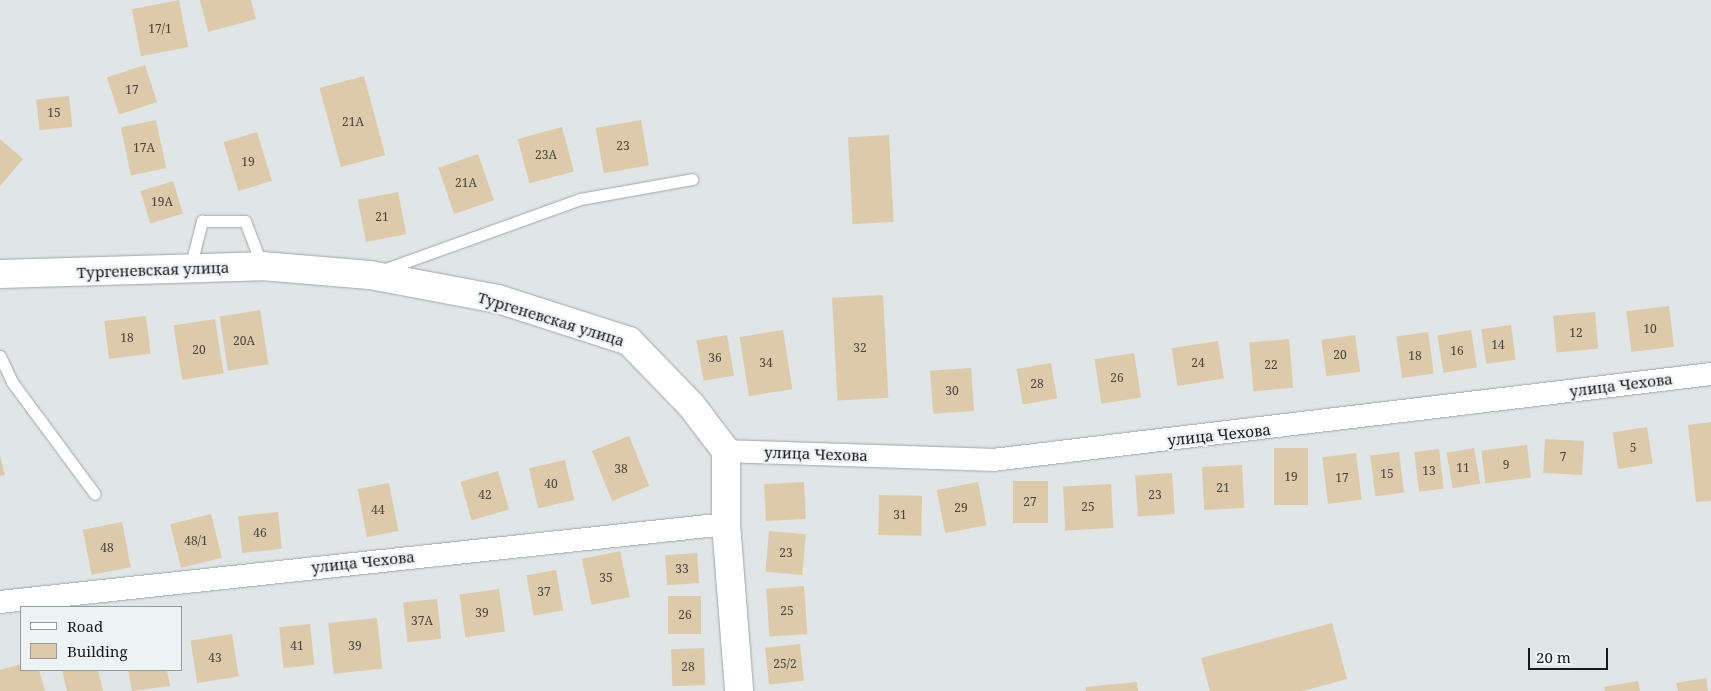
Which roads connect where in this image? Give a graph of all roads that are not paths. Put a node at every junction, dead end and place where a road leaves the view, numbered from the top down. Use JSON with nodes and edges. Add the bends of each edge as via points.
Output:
{"nodes":[{"id":1,"x":692,"y":180,"type":"dead end"},
{"id":2,"x":262,"y":266,"type":"junction"},
{"id":3,"x":190,"y":268,"type":"junction"},
{"id":4,"x":0,"y":274,"type":"edge"},
{"id":5,"x":370,"y":275,"type":"junction"},
{"id":6,"x":0,"y":356,"type":"edge"},
{"id":7,"x":1711,"y":374,"type":"edge"},
{"id":8,"x":726,"y":451,"type":"junction"},
{"id":9,"x":95,"y":494,"type":"dead end"},
{"id":10,"x":726,"y":524,"type":"junction"},
{"id":11,"x":0,"y":602,"type":"edge"},
{"id":12,"x":738,"y":691,"type":"edge"}],
"edges":[{"from":1,"to":5,"type":"lane","via":[[580,199]]},
{"from":2,"to":3,"type":"street","name":"Тургеневская улица"},
{"from":2,"to":3,"type":"lane","via":[[245,220],[202,221]]},
{"from":2,"to":5,"type":"street","name":"Тургеневская улица"},
{"from":3,"to":4,"type":"street","name":"Тургеневская улица"},
{"from":5,"to":8,"type":"street","name":"Тургеневская улица","via":[[498,299],[629,341],[692,405]]},
{"from":6,"to":9,"type":"lane","via":[[12,382]]},
{"from":7,"to":8,"type":"street","name":"улица Чехова","via":[[993,460]]},
{"from":8,"to":10,"type":"street"},
{"from":10,"to":11,"type":"street","name":"улица Чехова"},
{"from":10,"to":12,"type":"street"}]}
